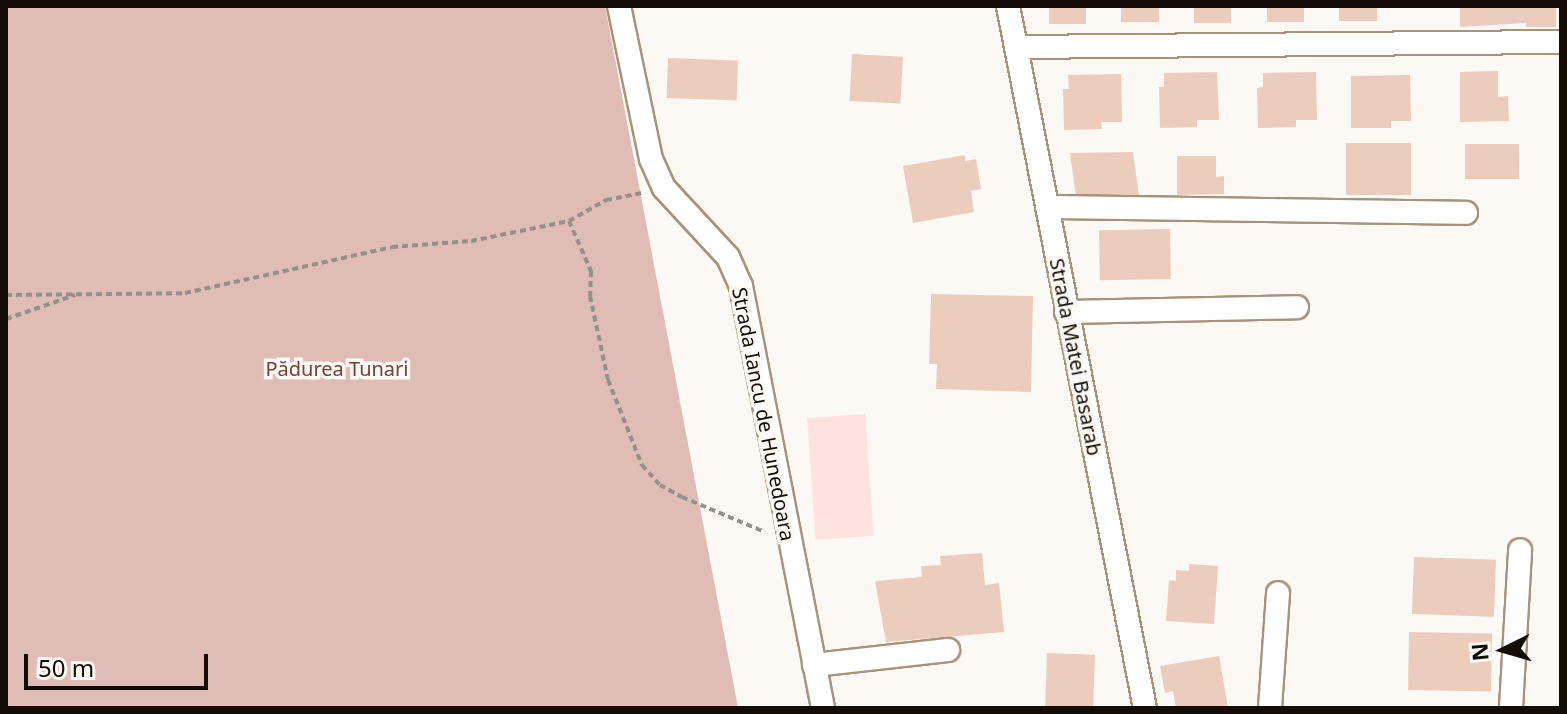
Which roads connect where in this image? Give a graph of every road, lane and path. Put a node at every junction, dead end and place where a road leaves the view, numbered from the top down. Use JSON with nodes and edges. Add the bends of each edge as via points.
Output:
{"nodes":[{"id":1,"x":619,"y":6,"type":"edge"},
{"id":2,"x":1008,"y":6,"type":"edge"},
{"id":3,"x":1561,"y":42,"type":"edge"},
{"id":4,"x":1016,"y":47,"type":"junction"},
{"id":5,"x":664,"y":188,"type":"junction"},
{"id":6,"x":1047,"y":207,"type":"junction"},
{"id":7,"x":1466,"y":213,"type":"dead end"},
{"id":8,"x":569,"y":221,"type":"junction"},
{"id":9,"x":81,"y":293,"type":"junction"},
{"id":10,"x":6,"y":295,"type":"edge"},
{"id":11,"x":1297,"y":307,"type":"dead end"},
{"id":12,"x":1066,"y":312,"type":"junction"},
{"id":13,"x":6,"y":319,"type":"edge"},
{"id":14,"x":790,"y":543,"type":"junction"},
{"id":15,"x":1520,"y":550,"type":"dead end"},
{"id":16,"x":1278,"y":593,"type":"dead end"},
{"id":17,"x":948,"y":650,"type":"dead end"},
{"id":18,"x":814,"y":665,"type":"junction"},
{"id":19,"x":823,"y":708,"type":"edge"},
{"id":20,"x":1145,"y":708,"type":"edge"},
{"id":21,"x":1270,"y":708,"type":"edge"},
{"id":22,"x":1511,"y":708,"type":"edge"}],
"edges":[{"from":1,"to":5,"type":"street","name":"Strada Iancu de Hunedoara","via":[[651,159]]},
{"from":2,"to":4,"type":"street","name":"Strada Matei Basarab"},
{"from":3,"to":4,"type":"street"},
{"from":4,"to":6,"type":"street","name":"Strada Matei Basarab"},
{"from":5,"to":8,"type":"path","via":[[606,200]]},
{"from":5,"to":14,"type":"street","name":"Strada Iancu de Hunedoara","via":[[719,246],[741,286]]},
{"from":6,"to":7,"type":"street"},
{"from":6,"to":12,"type":"street","name":"Strada Matei Basarab"},
{"from":8,"to":9,"type":"path","via":[[471,241],[392,247],[185,293]]},
{"from":8,"to":14,"type":"path","via":[[591,271],[590,296],[608,380],[642,465],[660,485],[682,497]]},
{"from":9,"to":10,"type":"path"},
{"from":9,"to":13,"type":"path"},
{"from":11,"to":12,"type":"street"},
{"from":12,"to":20,"type":"street","name":"Strada Matei Basarab"},
{"from":14,"to":18,"type":"street","name":"Strada Iancu de Hunedoara"},
{"from":15,"to":22,"type":"street"},
{"from":16,"to":21,"type":"street"},
{"from":17,"to":18,"type":"street"},
{"from":18,"to":19,"type":"street","name":"Strada Iancu de Hunedoara"}]}
